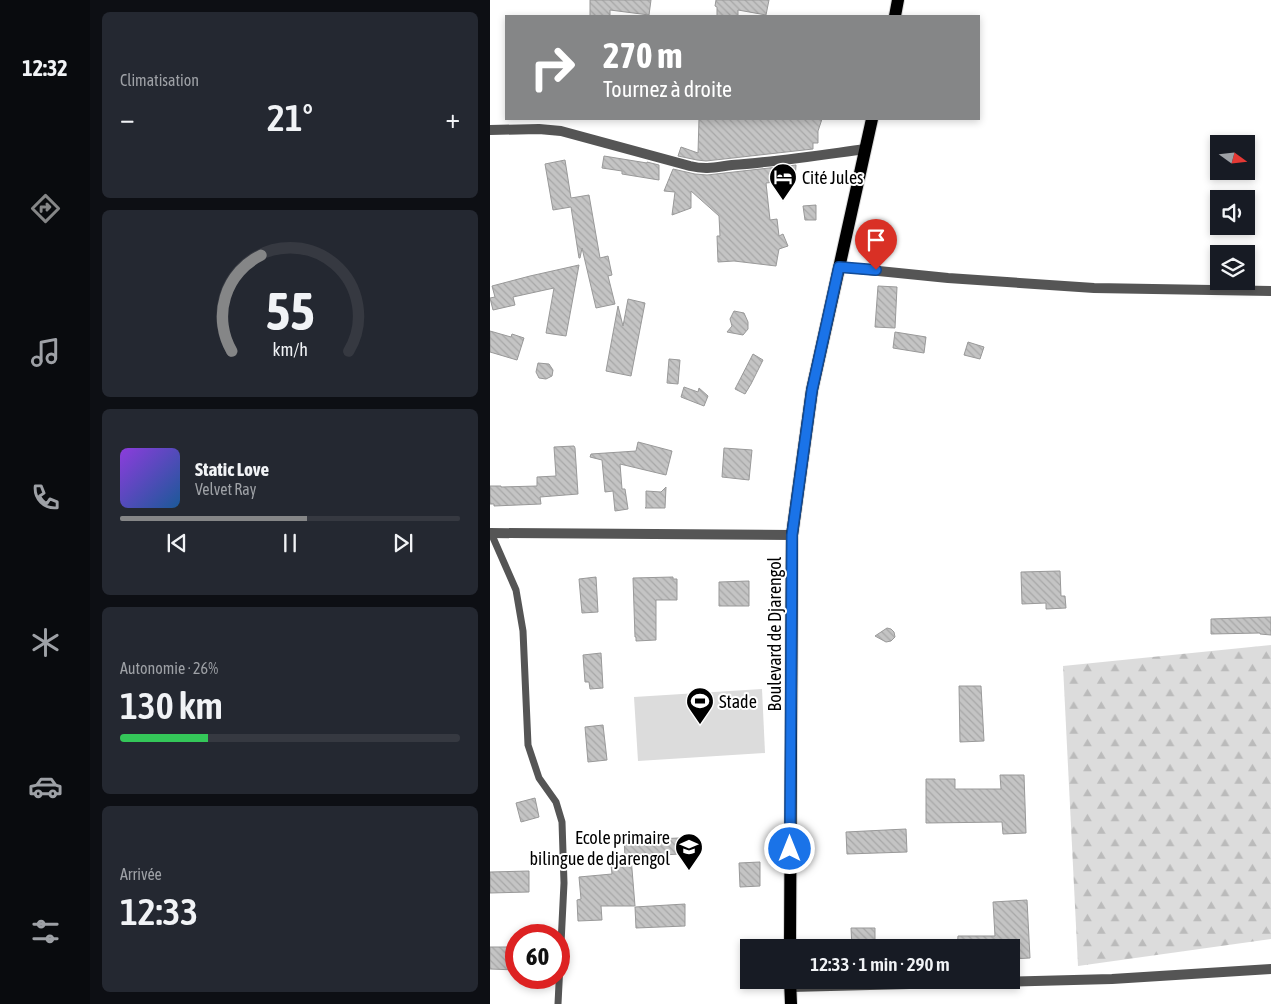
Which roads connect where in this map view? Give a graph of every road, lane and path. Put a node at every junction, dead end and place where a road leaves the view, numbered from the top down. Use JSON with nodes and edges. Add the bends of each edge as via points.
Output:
{"nodes":[{"id":1,"x":898,"y":0,"type":"edge"},
{"id":2,"x":895,"y":15,"type":"edge"},
{"id":3,"x":872,"y":120,"type":"edge"},
{"id":4,"x":490,"y":130,"type":"edge"},
{"id":5,"x":865,"y":149,"type":"junction"},
{"id":6,"x":839,"y":267,"type":"junction"},
{"id":7,"x":1271,"y":291,"type":"edge"},
{"id":8,"x":490,"y":533,"type":"edge"},
{"id":9,"x":792,"y":535,"type":"junction"},
{"id":10,"x":790,"y":939,"type":"edge"},
{"id":11,"x":1271,"y":969,"type":"edge"},
{"id":12,"x":1020,"y":980,"type":"edge"},
{"id":13,"x":790,"y":989,"type":"edge"},
{"id":14,"x":558,"y":1004,"type":"edge"},
{"id":15,"x":791,"y":1004,"type":"edge"}],
"edges":[{"from":1,"to":2,"type":"main road"},
{"from":3,"to":5,"type":"main road","name":"Boulevard de Djarengol"},
{"from":4,"to":5,"type":"street","via":[[561,131],[706,169]]},
{"from":5,"to":6,"type":"main road","name":"Boulevard de Djarengol"},
{"from":6,"to":7,"type":"street","via":[[1094,288]]},
{"from":6,"to":9,"type":"main road","name":"Boulevard de Djarengol","via":[[812,390]]},
{"from":8,"to":9,"type":"street"},
{"from":8,"to":14,"type":"lane","via":[[516,590],[523,631],[528,745],[539,778],[556,802],[562,822],[564,883]]},
{"from":9,"to":10,"type":"main road","name":"Boulevard de Djarengol"},
{"from":11,"to":12,"type":"street","via":[[1112,979]]},
{"from":13,"to":15,"type":"main road"}]}
